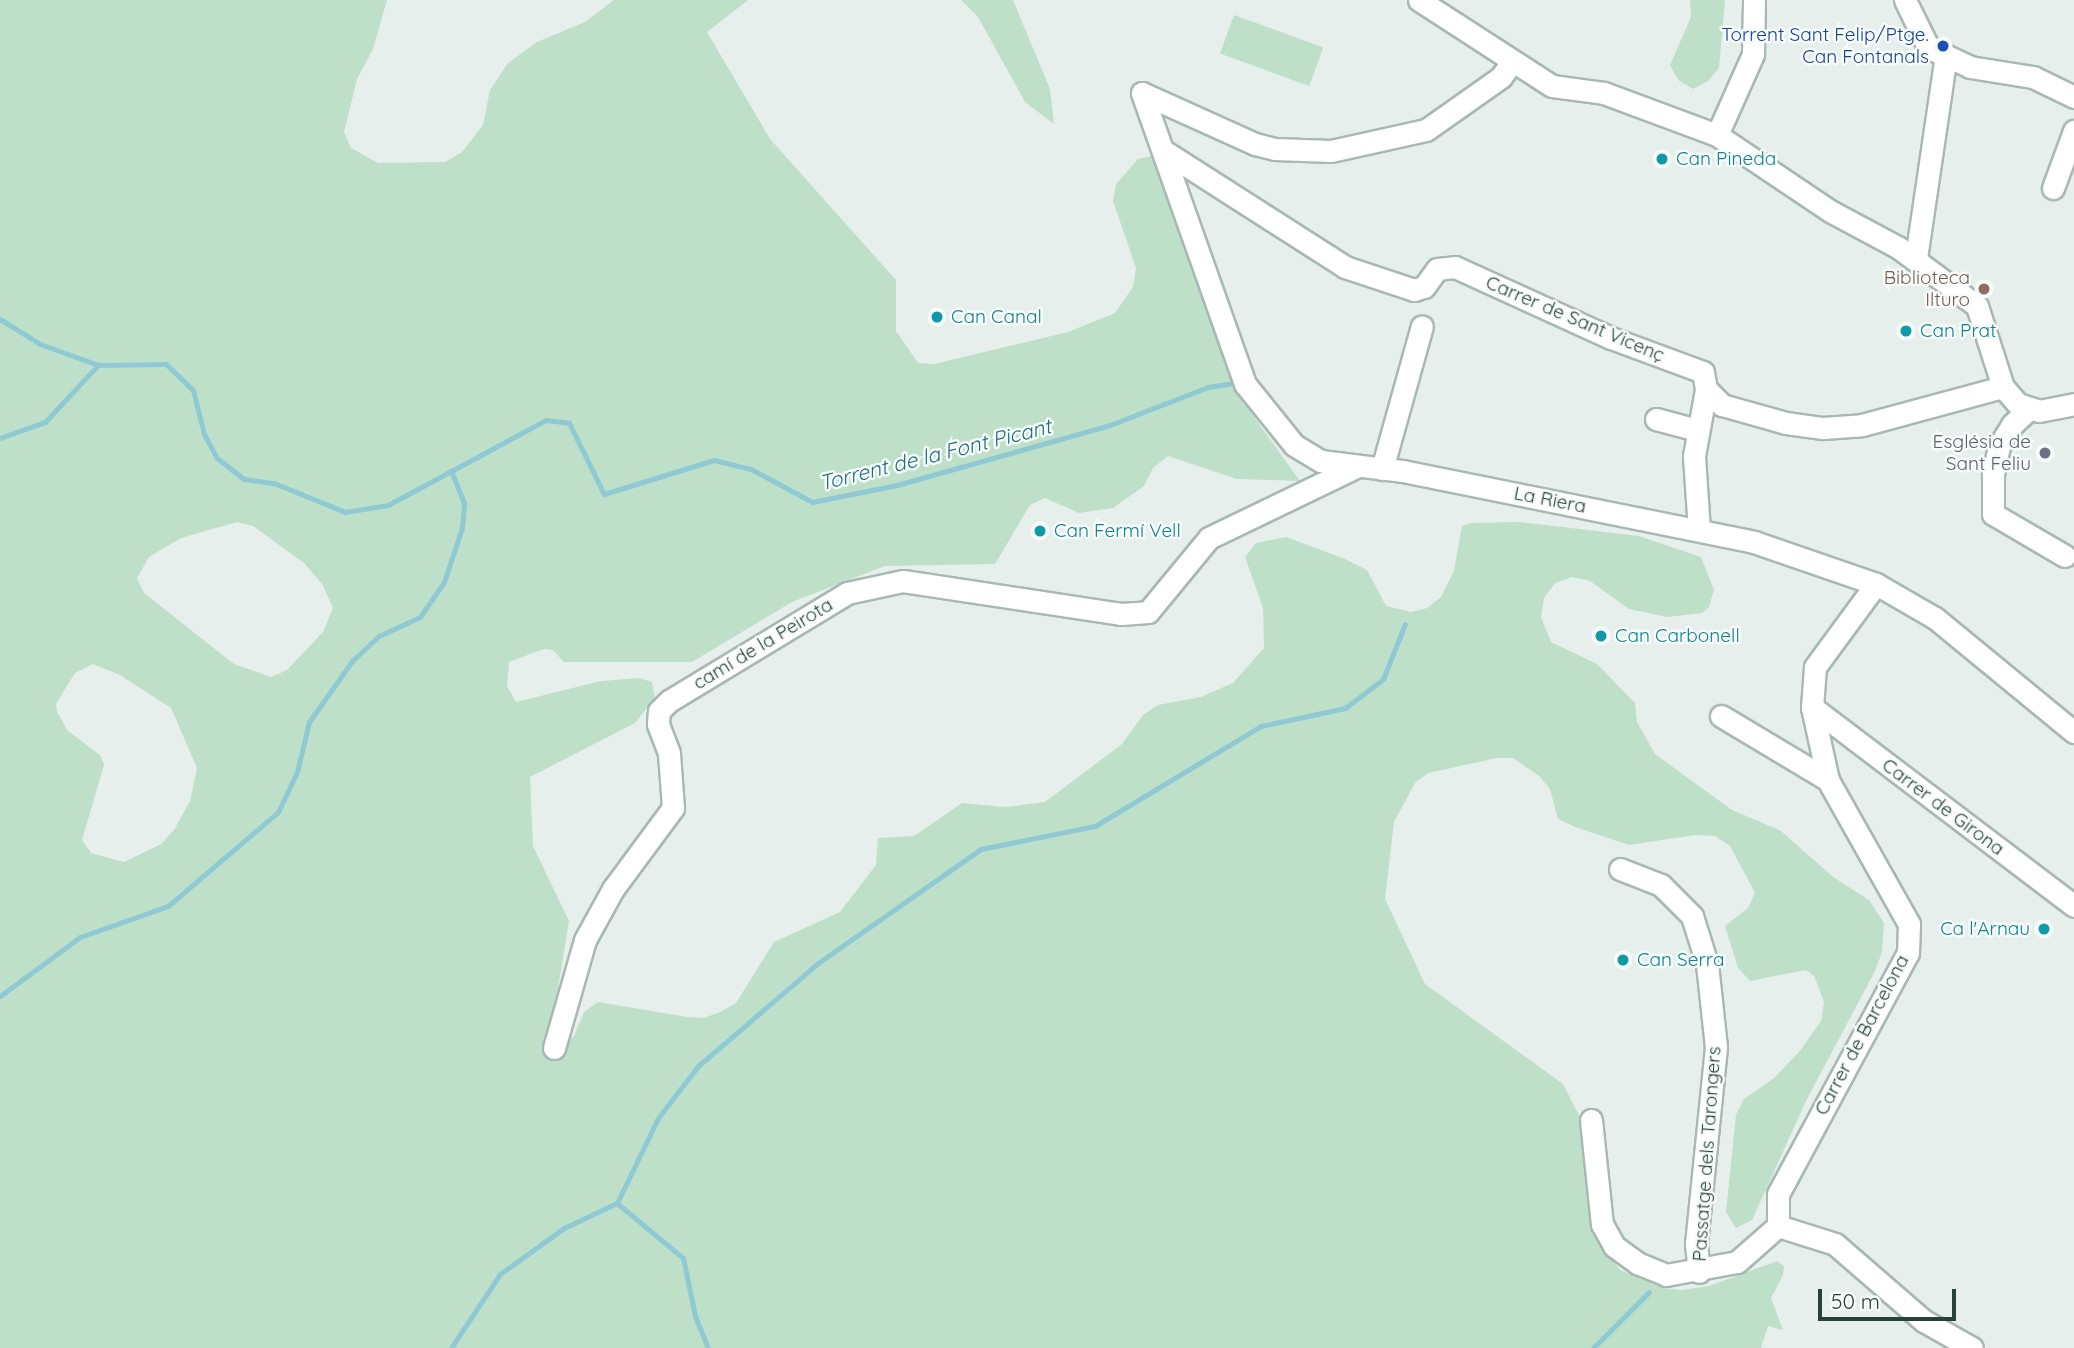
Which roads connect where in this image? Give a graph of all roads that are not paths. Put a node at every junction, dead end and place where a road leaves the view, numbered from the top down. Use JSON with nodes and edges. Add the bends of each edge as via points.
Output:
{"nodes":[{"id":1,"x":1419,"y":0,"type":"edge"},
{"id":2,"x":1754,"y":0,"type":"edge"},
{"id":3,"x":1905,"y":0,"type":"edge"},
{"id":4,"x":1946,"y":56,"type":"junction"},
{"id":5,"x":1511,"y":63,"type":"junction"},
{"id":6,"x":2074,"y":97,"type":"edge"},
{"id":7,"x":2074,"y":131,"type":"edge"},
{"id":8,"x":1717,"y":135,"type":"junction"},
{"id":9,"x":1167,"y":152,"type":"junction"},
{"id":10,"x":2053,"y":188,"type":"dead end"},
{"id":11,"x":1916,"y":258,"type":"junction"},
{"id":12,"x":1422,"y":326,"type":"dead end"},
{"id":13,"x":2003,"y":387,"type":"junction"},
{"id":14,"x":1706,"y":389,"type":"junction"},
{"id":15,"x":2074,"y":404,"type":"edge"},
{"id":16,"x":2030,"y":408,"type":"junction"},
{"id":17,"x":1656,"y":419,"type":"dead end"},
{"id":18,"x":1697,"y":430,"type":"junction"},
{"id":19,"x":1356,"y":467,"type":"junction"},
{"id":20,"x":1382,"y":469,"type":"junction"},
{"id":21,"x":1699,"y":530,"type":"junction"},
{"id":22,"x":2065,"y":556,"type":"dead end"},
{"id":23,"x":1876,"y":584,"type":"junction"},
{"id":24,"x":1812,"y":707,"type":"junction"},
{"id":25,"x":1721,"y":716,"type":"dead end"},
{"id":26,"x":2074,"y":732,"type":"edge"},
{"id":27,"x":1828,"y":780,"type":"junction"},
{"id":28,"x":1620,"y":869,"type":"dead end"},
{"id":29,"x":2074,"y":906,"type":"edge"},
{"id":30,"x":555,"y":1048,"type":"dead end"},
{"id":31,"x":1591,"y":1120,"type":"dead end"},
{"id":32,"x":1778,"y":1226,"type":"junction"},
{"id":33,"x":1699,"y":1272,"type":"junction"},
{"id":34,"x":1972,"y":1348,"type":"edge"}],
"edges":[{"from":1,"to":5,"type":"street"},
{"from":2,"to":8,"type":"street","via":[[1753,54]]},
{"from":3,"to":4,"type":"street","via":[[1927,45]]},
{"from":4,"to":6,"type":"street","via":[[1970,67],[2033,78]]},
{"from":4,"to":11,"type":"street"},
{"from":5,"to":8,"type":"street","via":[[1552,86],[1604,93]]},
{"from":5,"to":9,"type":"street","name":"La Riera","via":[[1501,77],[1426,130],[1331,151],[1255,144],[1142,93]]},
{"from":7,"to":10,"type":"street"},
{"from":8,"to":11,"type":"street","via":[[1830,211]]},
{"from":9,"to":14,"type":"street","name":"Carrer de Sant Vicenç","via":[[1345,267],[1414,290],[1424,287],[1437,269],[1455,267],[1612,338],[1703,372]]},
{"from":9,"to":19,"type":"street","name":"La Riera","via":[[1245,384],[1294,445],[1321,461]]},
{"from":11,"to":13,"type":"street","via":[[1977,306]]},
{"from":12,"to":20,"type":"street"},
{"from":13,"to":14,"type":"street","name":"Carrer de Sant Vicenç","via":[[1862,425],[1823,428],[1722,405]]},
{"from":13,"to":16,"type":"street","via":[[2018,404]]},
{"from":14,"to":18,"type":"street"},
{"from":15,"to":16,"type":"street","via":[[2039,411]]},
{"from":16,"to":22,"type":"street","via":[[1999,446],[1993,514]]},
{"from":17,"to":18,"type":"street"},
{"from":18,"to":21,"type":"street"},
{"from":19,"to":20,"type":"street","name":"La Riera"},
{"from":19,"to":30,"type":"street","name":"camí de la Peirota","via":[[1209,538],[1148,611],[1121,614],[903,581],[847,593],[669,701],[659,711],[658,724],[670,753],[673,808],[613,889],[585,940]]},
{"from":20,"to":21,"type":"street","name":"La Riera"},
{"from":21,"to":23,"type":"street","name":"La Riera","via":[[1754,542]]},
{"from":23,"to":24,"type":"street","name":"Carrer de Barcelona","via":[[1815,667]]},
{"from":23,"to":26,"type":"street","name":"La Riera","via":[[1936,618]]},
{"from":24,"to":27,"type":"street","name":"Carrer de Barcelona"},
{"from":24,"to":29,"type":"street","name":"Carrer de Girona"},
{"from":25,"to":27,"type":"street"},
{"from":27,"to":32,"type":"street","name":"Carrer de Barcelona","via":[[1909,924],[1908,953],[1778,1194]]},
{"from":28,"to":33,"type":"street","name":"Passatge dels Tarongers","via":[[1661,885],[1692,916],[1707,964],[1716,1047],[1696,1244]]},
{"from":31,"to":33,"type":"street","name":"Passatge dels Tarongers","via":[[1602,1224],[1614,1246],[1666,1276]]},
{"from":32,"to":33,"type":"street","name":"Passatge dels Tarongers","via":[[1737,1262]]},
{"from":32,"to":34,"type":"street","via":[[1835,1244],[1924,1321]]}]}
